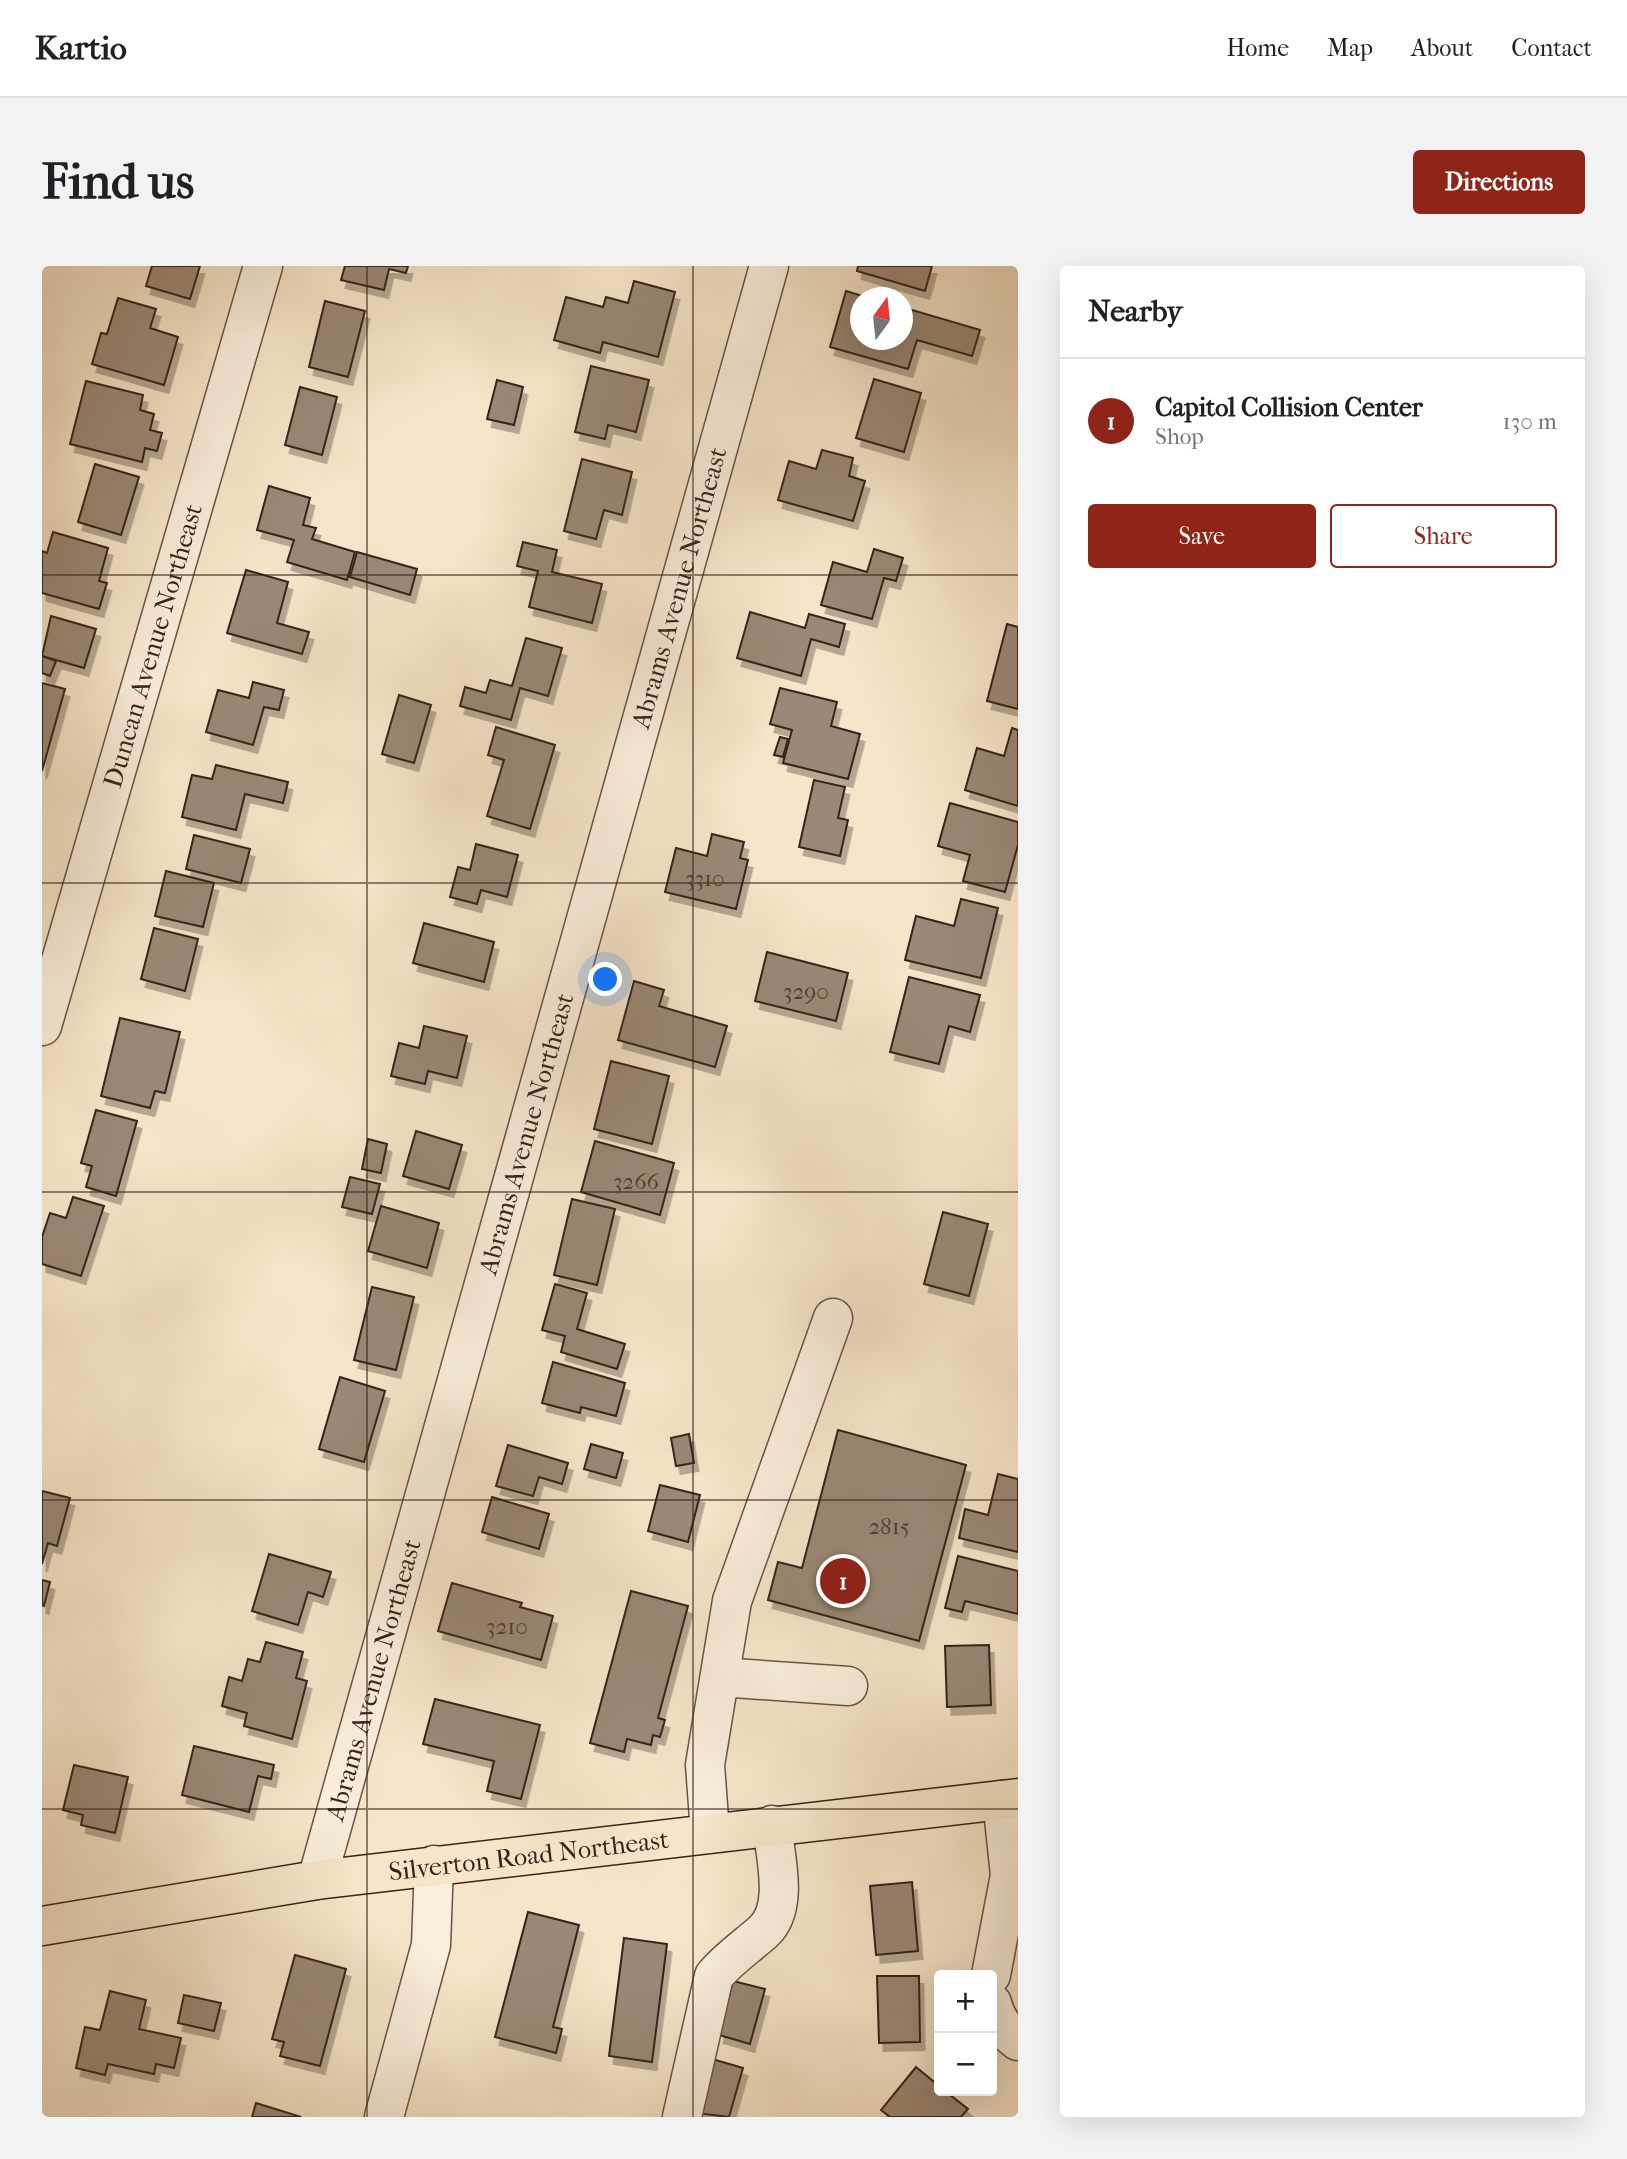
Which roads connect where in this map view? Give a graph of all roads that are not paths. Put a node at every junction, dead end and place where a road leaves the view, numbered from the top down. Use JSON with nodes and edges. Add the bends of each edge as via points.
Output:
{"nodes":[{"id":1,"x":263,"y":266,"type":"edge"},
{"id":2,"x":769,"y":266,"type":"edge"},
{"id":3,"x":42,"y":1026,"type":"edge"},
{"id":4,"x":833,"y":1318,"type":"dead end"},
{"id":5,"x":720,"y":1677,"type":"junction"},
{"id":6,"x":848,"y":1686,"type":"dead end"},
{"id":7,"x":1010,"y":1799,"type":"edge"},
{"id":8,"x":772,"y":1825,"type":"junction"},
{"id":9,"x":710,"y":1832,"type":"junction"},
{"id":10,"x":434,"y":1865,"type":"junction"},
{"id":11,"x":317,"y":1880,"type":"junction"},
{"id":12,"x":42,"y":1926,"type":"edge"},
{"id":13,"x":992,"y":1970,"type":"edge"},
{"id":14,"x":997,"y":2019,"type":"edge"},
{"id":15,"x":1018,"y":2041,"type":"edge"},
{"id":16,"x":384,"y":2117,"type":"edge"},
{"id":17,"x":682,"y":2117,"type":"edge"}],
"edges":[{"from":1,"to":3,"type":"street","name":"Duncan Avenue Northeast"},
{"from":2,"to":11,"type":"street","name":"Abrams Avenue Northeast"},
{"from":4,"to":5,"type":"street","via":[[732,1601]]},
{"from":5,"to":6,"type":"street"},
{"from":5,"to":9,"type":"street","via":[[705,1765]]},
{"from":7,"to":8,"type":"main road","name":"Silverton Road Northeast"},
{"from":7,"to":13,"type":"street","via":[[1010,1875]]},
{"from":8,"to":9,"type":"main road","name":"Silverton Road Northeast"},
{"from":8,"to":17,"type":"street","via":[[778,1894],[775,1914],[766,1929],[714,1976]]},
{"from":9,"to":10,"type":"main road","name":"Silverton Road Northeast"},
{"from":10,"to":11,"type":"main road","name":"Silverton Road Northeast"},
{"from":10,"to":16,"type":"street","via":[[431,1945]]},
{"from":11,"to":12,"type":"main road","name":"Silverton Road Northeast"},
{"from":14,"to":15,"type":"street"}]}
